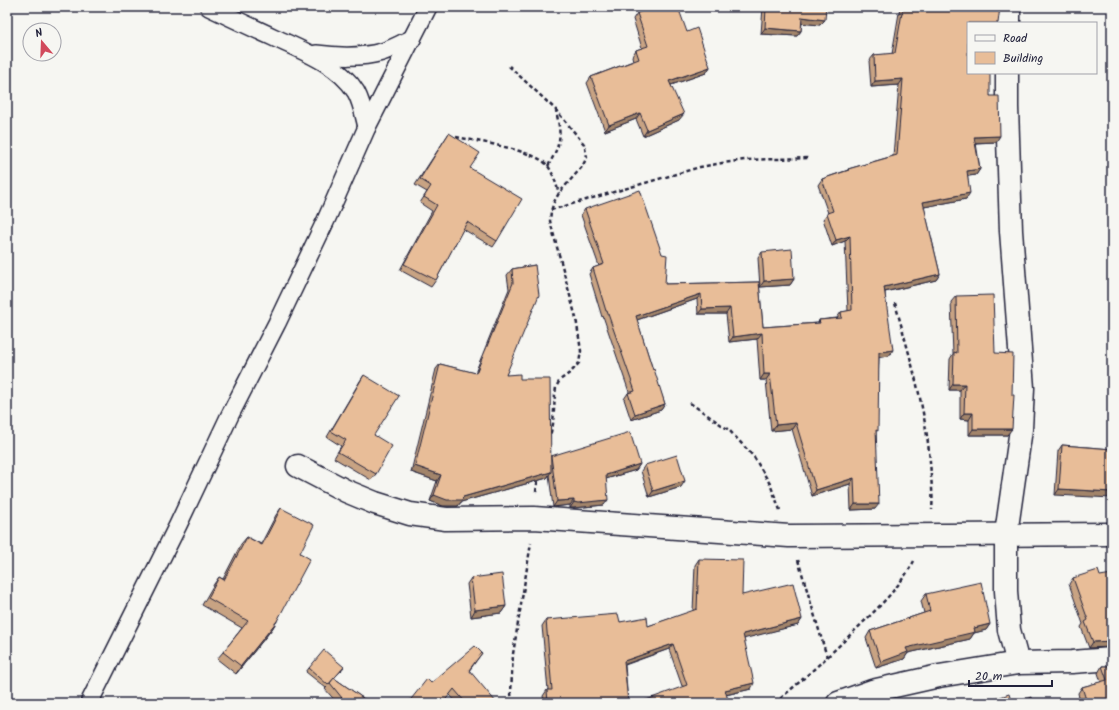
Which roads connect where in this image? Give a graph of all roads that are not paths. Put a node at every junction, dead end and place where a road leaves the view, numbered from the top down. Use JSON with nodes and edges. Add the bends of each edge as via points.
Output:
{"nodes":[{"id":1,"x":209,"y":7,"type":"edge"},
{"id":2,"x":428,"y":7,"type":"edge"},
{"id":3,"x":1009,"y":7,"type":"edge"},
{"id":4,"x":1009,"y":22,"type":"edge"},
{"id":5,"x":412,"y":39,"type":"junction"},
{"id":6,"x":306,"y":52,"type":"junction"},
{"id":7,"x":1007,"y":74,"type":"edge"},
{"id":8,"x":367,"y":127,"type":"junction"},
{"id":9,"x":298,"y":466,"type":"dead end"},
{"id":10,"x":1006,"y":534,"type":"junction"},
{"id":11,"x":1112,"y":534,"type":"edge"},
{"id":12,"x":1112,"y":659,"type":"edge"},
{"id":13,"x":1018,"y":663,"type":"junction"},
{"id":14,"x":89,"y":703,"type":"edge"},
{"id":15,"x":838,"y":703,"type":"edge"}],
"edges":[{"from":1,"to":6,"type":"lane"},
{"from":2,"to":5,"type":"lane"},
{"from":3,"to":4,"type":"street"},
{"from":5,"to":6,"type":"lane","via":[[384,52],[357,57]]},
{"from":5,"to":8,"type":"lane"},
{"from":6,"to":8,"type":"lane","via":[[331,66],[356,92]]},
{"from":7,"to":10,"type":"street","via":[[1011,231],[1023,388],[1021,429]]},
{"from":8,"to":14,"type":"lane","via":[[284,309]]},
{"from":9,"to":10,"type":"street","via":[[375,503],[410,514],[446,519],[534,518],[790,536]]},
{"from":10,"to":11,"type":"street"},
{"from":10,"to":13,"type":"street","via":[[1009,630]]},
{"from":12,"to":13,"type":"street"},
{"from":13,"to":15,"type":"street","via":[[939,676]]}]}
